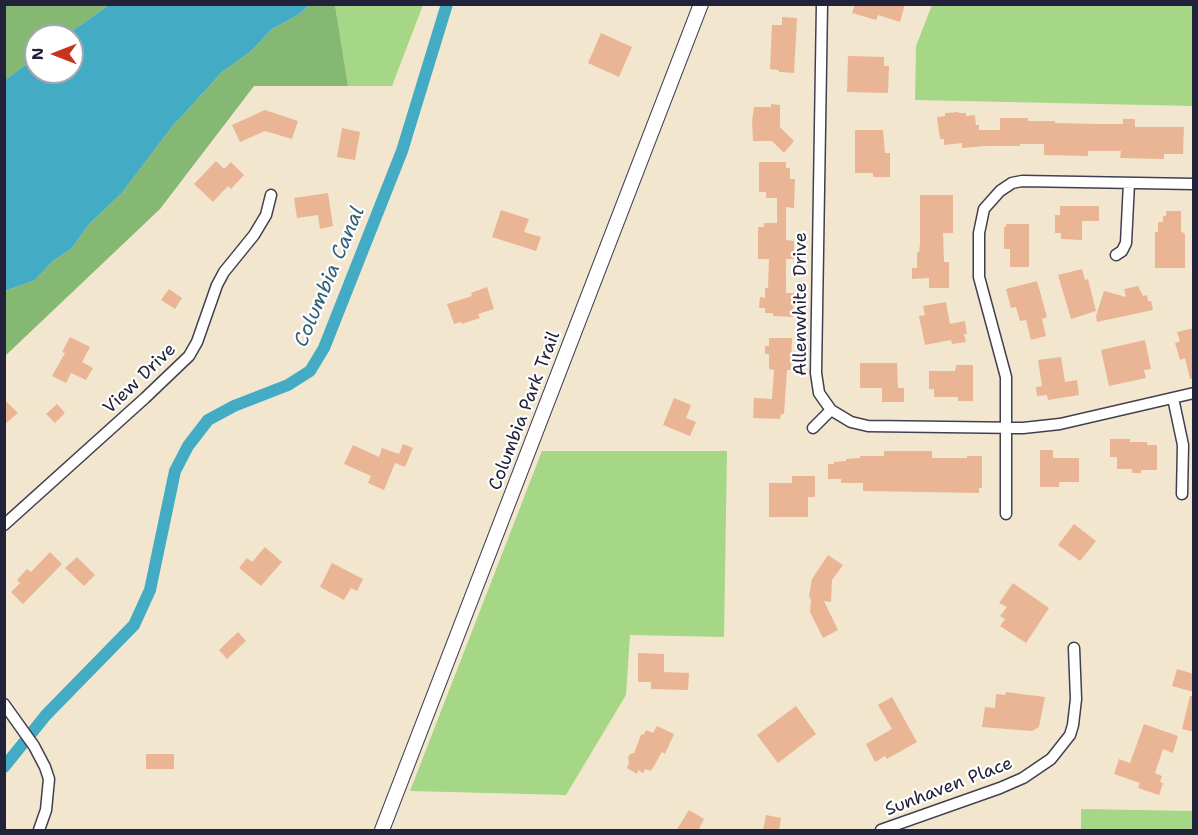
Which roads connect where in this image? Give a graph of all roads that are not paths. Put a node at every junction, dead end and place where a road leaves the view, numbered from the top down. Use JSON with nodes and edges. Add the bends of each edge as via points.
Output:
{"nodes":[{"id":1,"x":701,"y":4,"type":"edge"},
{"id":2,"x":822,"y":4,"type":"edge"},
{"id":3,"x":1129,"y":183,"type":"junction"},
{"id":4,"x":1194,"y":184,"type":"edge"},
{"id":5,"x":271,"y":195,"type":"dead end"},
{"id":6,"x":1116,"y":255,"type":"dead end"},
{"id":7,"x":1194,"y":393,"type":"edge"},
{"id":8,"x":1173,"y":398,"type":"junction"},
{"id":9,"x":831,"y":410,"type":"junction"},
{"id":10,"x":1006,"y":427,"type":"junction"},
{"id":11,"x":813,"y":428,"type":"dead end"},
{"id":12,"x":1182,"y":494,"type":"dead end"},
{"id":13,"x":1006,"y":514,"type":"dead end"},
{"id":14,"x":4,"y":525,"type":"edge"},
{"id":15,"x":1074,"y":648,"type":"dead end"},
{"id":16,"x":4,"y":704,"type":"edge"},
{"id":17,"x":39,"y":831,"type":"edge"},
{"id":18,"x":382,"y":831,"type":"edge"},
{"id":19,"x":881,"y":831,"type":"edge"}],
"edges":[{"from":1,"to":18,"type":"main road","name":"Columbia Park Trail"},
{"from":2,"to":9,"type":"street","name":"Allenwhite Drive","via":[[816,373],[819,393]]},
{"from":3,"to":4,"type":"street"},
{"from":3,"to":6,"type":"street","via":[[1126,243]]},
{"from":3,"to":10,"type":"street","via":[[1022,181],[991,192],[980,223],[979,277],[1006,377]]},
{"from":5,"to":14,"type":"street","name":"View Drive","via":[[266,215],[217,285],[189,356]]},
{"from":7,"to":8,"type":"street"},
{"from":8,"to":10,"type":"street","via":[[1060,424]]},
{"from":8,"to":12,"type":"street","via":[[1183,445]]},
{"from":9,"to":10,"type":"street","via":[[851,422],[868,426]]},
{"from":9,"to":11,"type":"street"},
{"from":10,"to":13,"type":"street"},
{"from":15,"to":19,"type":"street","name":"Sunhaven Place","via":[[1073,725],[1051,759],[1000,788]]},
{"from":16,"to":17,"type":"street","via":[[25,731],[49,779]]}]}
